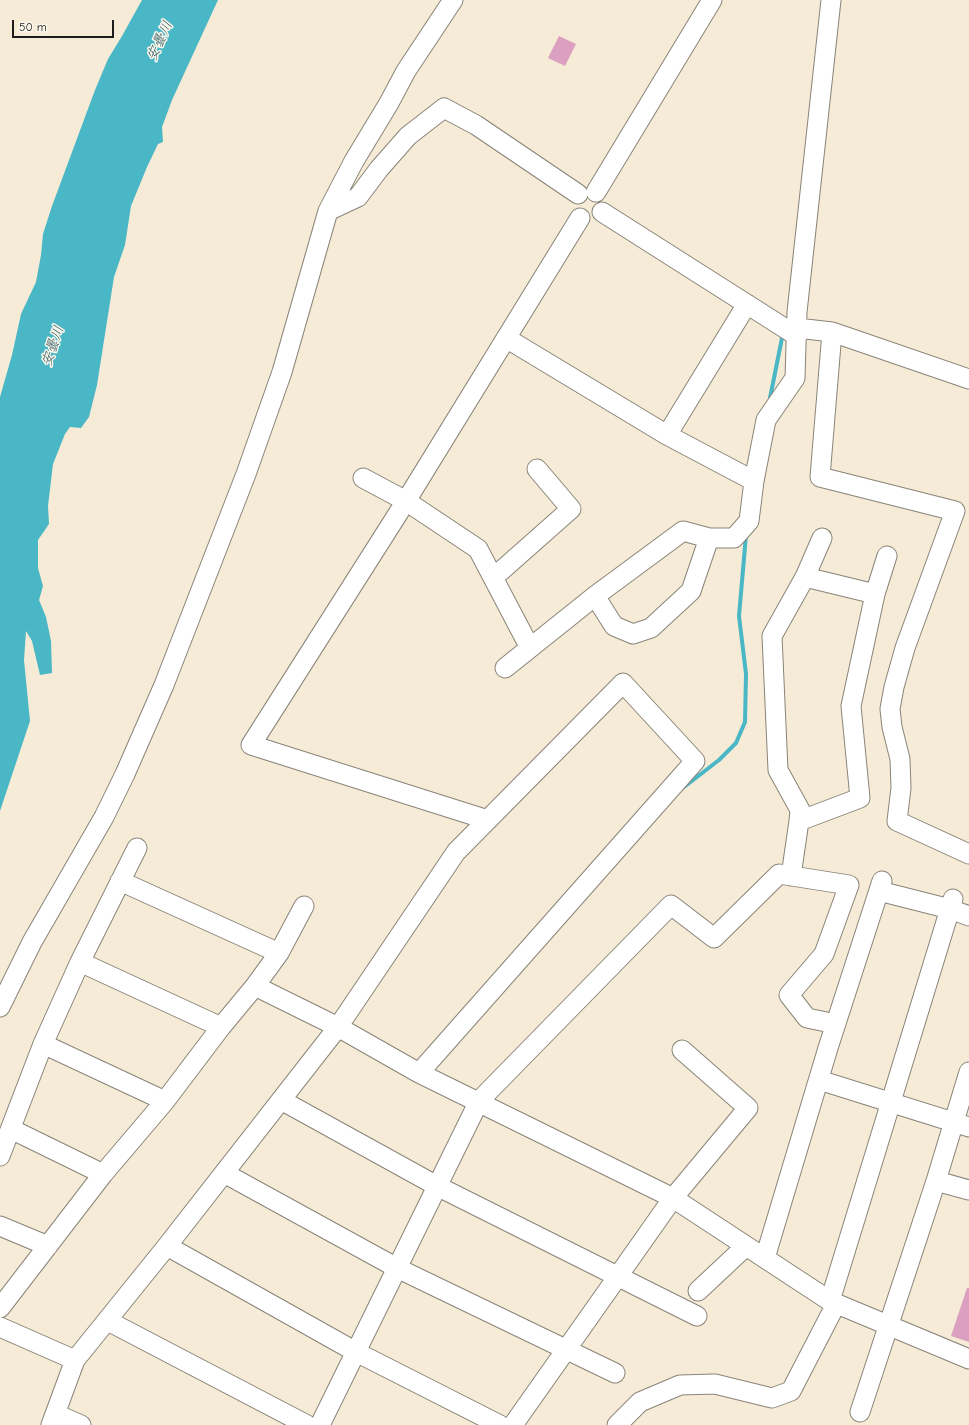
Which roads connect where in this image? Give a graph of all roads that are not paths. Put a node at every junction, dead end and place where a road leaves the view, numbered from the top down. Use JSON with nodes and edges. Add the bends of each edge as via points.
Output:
{"nodes":[{"id":1,"x":453,"y":0,"type":"edge"},
{"id":2,"x":712,"y":0,"type":"edge"},
{"id":3,"x":831,"y":0,"type":"edge"},
{"id":4,"x":587,"y":193,"type":"junction"},
{"id":5,"x":328,"y":211,"type":"junction"},
{"id":6,"x":602,"y":212,"type":"junction"},
{"id":7,"x":580,"y":218,"type":"junction"},
{"id":8,"x":746,"y":304,"type":"junction"},
{"id":9,"x":797,"y":332,"type":"junction"},
{"id":10,"x":832,"y":332,"type":"junction"},
{"id":11,"x":506,"y":338,"type":"junction"},
{"id":12,"x":969,"y":380,"type":"edge"},
{"id":13,"x":667,"y":435,"type":"junction"},
{"id":14,"x":537,"y":469,"type":"dead end"},
{"id":15,"x":363,"y":478,"type":"dead end"},
{"id":16,"x":754,"y":481,"type":"junction"},
{"id":17,"x":406,"y":501,"type":"junction"},
{"id":18,"x":709,"y":538,"type":"junction"},
{"id":19,"x":822,"y":538,"type":"dead end"},
{"id":20,"x":886,"y":556,"type":"dead end"},
{"id":21,"x":805,"y":577,"type":"junction"},
{"id":22,"x":493,"y":578,"type":"junction"},
{"id":23,"x":875,"y":594,"type":"junction"},
{"id":24,"x":595,"y":596,"type":"junction"},
{"id":25,"x":530,"y":648,"type":"junction"},
{"id":26,"x":505,"y":668,"type":"dead end"},
{"id":27,"x":488,"y":820,"type":"junction"},
{"id":28,"x":798,"y":821,"type":"junction"},
{"id":29,"x":137,"y":848,"type":"dead end"},
{"id":30,"x":969,"y":854,"type":"edge"},
{"id":31,"x":791,"y":876,"type":"junction"},
{"id":32,"x":120,"y":881,"type":"junction"},
{"id":33,"x":952,"y":904,"type":"junction"},
{"id":34,"x":304,"y":906,"type":"dead end"},
{"id":35,"x":969,"y":916,"type":"edge"},
{"id":36,"x":279,"y":952,"type":"junction"},
{"id":37,"x":80,"y":962,"type":"junction"},
{"id":38,"x":255,"y":986,"type":"junction"},
{"id":39,"x":0,"y":1008,"type":"edge"},
{"id":40,"x":836,"y":1024,"type":"junction"},
{"id":41,"x":221,"y":1027,"type":"junction"},
{"id":42,"x":338,"y":1027,"type":"junction"},
{"id":43,"x":43,"y":1044,"type":"junction"},
{"id":44,"x":682,"y":1050,"type":"dead end"},
{"id":45,"x":969,"y":1072,"type":"edge"},
{"id":46,"x":420,"y":1073,"type":"junction"},
{"id":47,"x":819,"y":1080,"type":"junction"},
{"id":48,"x":281,"y":1100,"type":"junction"},
{"id":49,"x":165,"y":1101,"type":"junction"},
{"id":50,"x":479,"y":1101,"type":"junction"},
{"id":51,"x":890,"y":1103,"type":"junction"},
{"id":52,"x":961,"y":1125,"type":"edge"},
{"id":53,"x":11,"y":1129,"type":"junction"},
{"id":54,"x":0,"y":1156,"type":"edge"},
{"id":55,"x":224,"y":1173,"type":"junction"},
{"id":56,"x":103,"y":1174,"type":"junction"},
{"id":57,"x":936,"y":1181,"type":"junction"},
{"id":58,"x":437,"y":1186,"type":"junction"},
{"id":59,"x":969,"y":1190,"type":"edge"},
{"id":60,"x":673,"y":1198,"type":"junction"},
{"id":61,"x":0,"y":1226,"type":"edge"},
{"id":62,"x":48,"y":1246,"type":"junction"},
{"id":63,"x":168,"y":1246,"type":"junction"},
{"id":64,"x":746,"y":1246,"type":"junction"},
{"id":65,"x":765,"y":1258,"type":"junction"},
{"id":66,"x":397,"y":1268,"type":"junction"},
{"id":67,"x":618,"y":1276,"type":"junction"},
{"id":68,"x":698,"y":1291,"type":"dead end"},
{"id":69,"x":833,"y":1302,"type":"junction"},
{"id":70,"x":0,"y":1308,"type":"edge"},
{"id":71,"x":697,"y":1316,"type":"dead end"},
{"id":72,"x":108,"y":1321,"type":"junction"},
{"id":73,"x":888,"y":1325,"type":"junction"},
{"id":74,"x":0,"y":1327,"type":"edge"},
{"id":75,"x":567,"y":1350,"type":"junction"},
{"id":76,"x":356,"y":1352,"type":"junction"},
{"id":77,"x":969,"y":1359,"type":"edge"},
{"id":78,"x":75,"y":1360,"type":"junction"},
{"id":79,"x":615,"y":1373,"type":"dead end"},
{"id":80,"x":860,"y":1412,"type":"dead end"},
{"id":81,"x":54,"y":1419,"type":"edge"},
{"id":82,"x":81,"y":1425,"type":"edge"},
{"id":83,"x":307,"y":1425,"type":"edge"},
{"id":84,"x":320,"y":1425,"type":"edge"},
{"id":85,"x":500,"y":1425,"type":"edge"},
{"id":86,"x":513,"y":1425,"type":"edge"},
{"id":87,"x":617,"y":1425,"type":"edge"}],
"edges":[{"from":1,"to":5,"type":"street","via":[[406,71]]},
{"from":2,"to":4,"type":"street"},
{"from":3,"to":9,"type":"street"},
{"from":4,"to":5,"type":"street","via":[[444,108],[408,136],[358,197]]},
{"from":4,"to":6,"type":"street","via":[[602,199]]},
{"from":4,"to":7,"type":"street","via":[[575,198],[573,207]]},
{"from":5,"to":39,"type":"street","via":[[279,379],[246,474],[164,685],[104,818],[36,936]]},
{"from":6,"to":7,"type":"street","via":[[595,219]]},
{"from":6,"to":8,"type":"street"},
{"from":7,"to":11,"type":"street"},
{"from":8,"to":9,"type":"street"},
{"from":8,"to":13,"type":"street"},
{"from":9,"to":10,"type":"street"},
{"from":9,"to":16,"type":"street","via":[[795,378],[766,420]]},
{"from":10,"to":12,"type":"street"},
{"from":10,"to":30,"type":"street","via":[[820,477],[955,511],[905,648],[890,709],[900,759],[901,788],[896,821]]},
{"from":11,"to":13,"type":"street"},
{"from":11,"to":17,"type":"street"},
{"from":13,"to":16,"type":"street"},
{"from":14,"to":22,"type":"street","via":[[571,509]]},
{"from":15,"to":17,"type":"street"},
{"from":16,"to":18,"type":"street","via":[[749,521],[734,538]]},
{"from":17,"to":22,"type":"street","via":[[478,550]]},
{"from":17,"to":27,"type":"street","via":[[251,745]]},
{"from":18,"to":24,"type":"street","via":[[683,531]]},
{"from":18,"to":24,"type":"street","via":[[691,591],[651,628],[633,634],[614,626]]},
{"from":19,"to":21,"type":"street"},
{"from":20,"to":23,"type":"street"},
{"from":21,"to":23,"type":"street"},
{"from":21,"to":28,"type":"street","via":[[772,636],[778,770],[800,810]]},
{"from":22,"to":25,"type":"street"},
{"from":23,"to":28,"type":"street","via":[[851,706],[860,798]]},
{"from":24,"to":25,"type":"street"},
{"from":25,"to":26,"type":"street"},
{"from":27,"to":42,"type":"street","via":[[456,852]]},
{"from":27,"to":46,"type":"street","via":[[623,683],[695,762]]},
{"from":28,"to":31,"type":"street"},
{"from":29,"to":32,"type":"street"},
{"from":31,"to":40,"type":"street","via":[[849,885],[824,954],[789,995],[808,1018]]},
{"from":31,"to":50,"type":"street","via":[[779,874],[714,938],[671,905]]},
{"from":32,"to":36,"type":"street"},
{"from":32,"to":37,"type":"street"},
{"from":33,"to":35,"type":"street"},
{"from":33,"to":40,"type":"street","via":[[880,886]]},
{"from":33,"to":51,"type":"street"},
{"from":34,"to":36,"type":"street"},
{"from":36,"to":38,"type":"street"},
{"from":37,"to":41,"type":"street"},
{"from":37,"to":43,"type":"street"},
{"from":38,"to":41,"type":"street"},
{"from":38,"to":42,"type":"street"},
{"from":40,"to":47,"type":"street"},
{"from":41,"to":49,"type":"street"},
{"from":42,"to":46,"type":"street"},
{"from":42,"to":48,"type":"street"},
{"from":43,"to":49,"type":"street"},
{"from":43,"to":53,"type":"street"},
{"from":44,"to":60,"type":"street","via":[[748,1108]]},
{"from":45,"to":52,"type":"street"},
{"from":46,"to":50,"type":"street"},
{"from":47,"to":51,"type":"street"},
{"from":47,"to":65,"type":"street"},
{"from":48,"to":55,"type":"street"},
{"from":48,"to":58,"type":"street"},
{"from":49,"to":56,"type":"street"},
{"from":50,"to":58,"type":"street"},
{"from":50,"to":60,"type":"street"},
{"from":51,"to":52,"type":"street"},
{"from":51,"to":69,"type":"street"},
{"from":52,"to":57,"type":"street"},
{"from":53,"to":54,"type":"street"},
{"from":53,"to":56,"type":"street"},
{"from":55,"to":63,"type":"street"},
{"from":55,"to":66,"type":"street"},
{"from":56,"to":62,"type":"street"},
{"from":57,"to":59,"type":"street"},
{"from":57,"to":73,"type":"street"},
{"from":58,"to":66,"type":"street"},
{"from":58,"to":67,"type":"street"},
{"from":60,"to":64,"type":"street"},
{"from":60,"to":67,"type":"street"},
{"from":61,"to":62,"type":"street"},
{"from":62,"to":70,"type":"street"},
{"from":63,"to":72,"type":"street"},
{"from":63,"to":76,"type":"street"},
{"from":64,"to":65,"type":"street"},
{"from":64,"to":68,"type":"street"},
{"from":65,"to":69,"type":"street"},
{"from":66,"to":75,"type":"street"},
{"from":66,"to":76,"type":"street"},
{"from":67,"to":71,"type":"street"},
{"from":67,"to":75,"type":"street"},
{"from":69,"to":73,"type":"street"},
{"from":69,"to":87,"type":"street","via":[[791,1391],[772,1398],[715,1384],[680,1385],[640,1402]]},
{"from":72,"to":78,"type":"street"},
{"from":72,"to":83,"type":"street"},
{"from":73,"to":77,"type":"street"},
{"from":73,"to":80,"type":"street"},
{"from":74,"to":78,"type":"street"},
{"from":75,"to":79,"type":"street"},
{"from":75,"to":86,"type":"street"},
{"from":76,"to":84,"type":"street"},
{"from":76,"to":85,"type":"street"},
{"from":78,"to":81,"type":"street"},
{"from":81,"to":82,"type":"street"}]}
